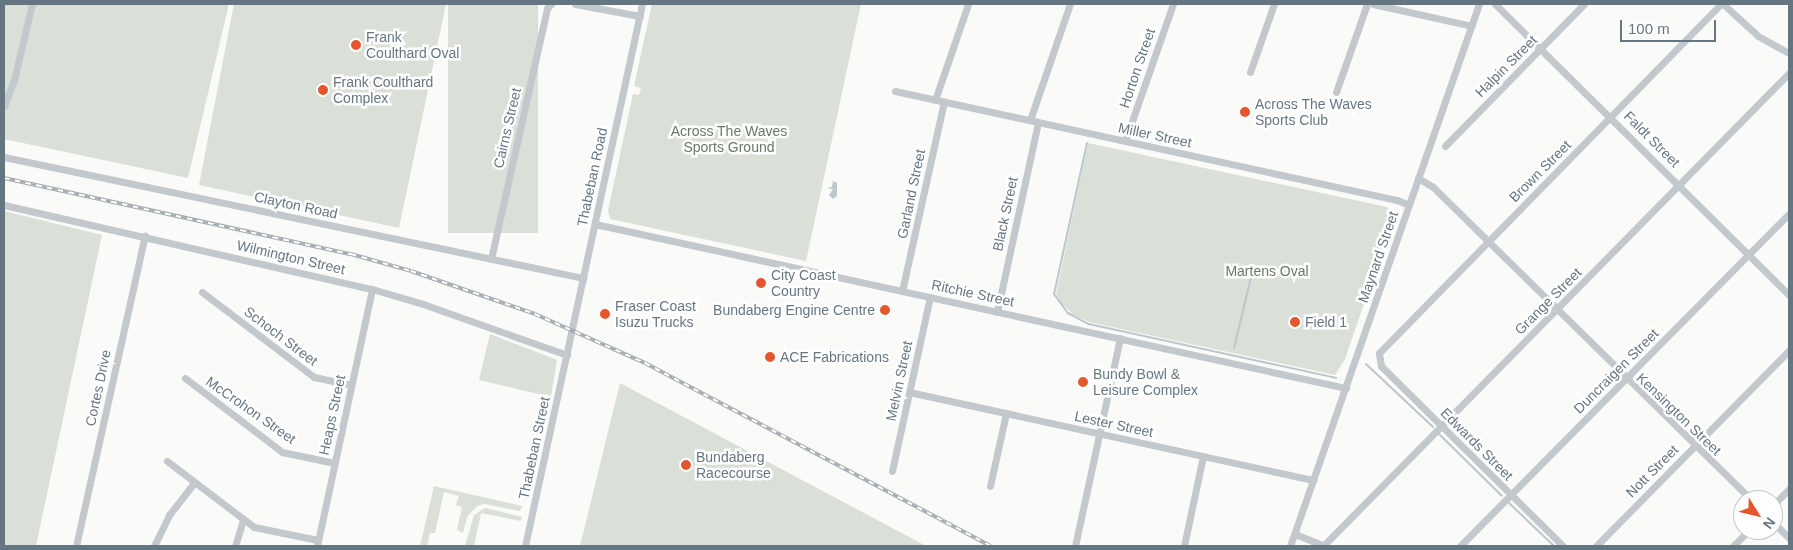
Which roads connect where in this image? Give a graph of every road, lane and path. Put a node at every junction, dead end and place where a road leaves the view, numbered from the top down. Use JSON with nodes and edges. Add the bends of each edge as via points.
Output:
{"nodes":[{"id":1,"x":32,"y":4,"type":"edge"},
{"id":2,"x":551,"y":4,"type":"edge"},
{"id":3,"x":575,"y":4,"type":"edge"},
{"id":4,"x":642,"y":4,"type":"edge"},
{"id":5,"x":968,"y":4,"type":"edge"},
{"id":6,"x":1070,"y":4,"type":"edge"},
{"id":7,"x":1173,"y":4,"type":"edge"},
{"id":8,"x":1274,"y":4,"type":"edge"},
{"id":9,"x":1367,"y":4,"type":"edge"},
{"id":10,"x":1373,"y":4,"type":"edge"},
{"id":11,"x":1479,"y":4,"type":"edge"},
{"id":12,"x":1495,"y":4,"type":"edge"},
{"id":13,"x":1584,"y":4,"type":"edge"},
{"id":14,"x":1722,"y":4,"type":"edge"},
{"id":15,"x":640,"y":16,"type":"junction"},
{"id":16,"x":1472,"y":26,"type":"junction"},
{"id":17,"x":1541,"y":48,"type":"junction"},
{"id":18,"x":1789,"y":53,"type":"edge"},
{"id":19,"x":1250,"y":72,"type":"dead end"},
{"id":20,"x":1789,"y":73,"type":"edge"},
{"id":21,"x":896,"y":91,"type":"dead end"},
{"id":22,"x":1336,"y":92,"type":"dead end"},
{"id":23,"x":935,"y":100,"type":"junction"},
{"id":24,"x":944,"y":102,"type":"junction"},
{"id":25,"x":4,"y":106,"type":"edge"},
{"id":26,"x":1611,"y":116,"type":"junction"},
{"id":27,"x":1030,"y":120,"type":"junction"},
{"id":28,"x":1038,"y":122,"type":"junction"},
{"id":29,"x":1125,"y":141,"type":"junction"},
{"id":30,"x":1445,"y":146,"type":"dead end"},
{"id":31,"x":4,"y":156,"type":"edge"},
{"id":32,"x":1418,"y":178,"type":"junction"},
{"id":33,"x":1680,"y":185,"type":"junction"},
{"id":34,"x":4,"y":205,"type":"edge"},
{"id":35,"x":1409,"y":205,"type":"junction"},
{"id":36,"x":1789,"y":213,"type":"edge"},
{"id":37,"x":595,"y":224,"type":"junction"},
{"id":38,"x":145,"y":236,"type":"junction"},
{"id":39,"x":1488,"y":241,"type":"junction"},
{"id":40,"x":1748,"y":255,"type":"junction"},
{"id":41,"x":490,"y":259,"type":"junction"},
{"id":42,"x":583,"y":278,"type":"junction"},
{"id":43,"x":372,"y":289,"type":"junction"},
{"id":44,"x":902,"y":291,"type":"junction"},
{"id":45,"x":202,"y":292,"type":"dead end"},
{"id":46,"x":1789,"y":295,"type":"edge"},
{"id":47,"x":930,"y":297,"type":"junction"},
{"id":48,"x":1556,"y":310,"type":"junction"},
{"id":49,"x":997,"y":312,"type":"junction"},
{"id":50,"x":1120,"y":338,"type":"junction"},
{"id":51,"x":1789,"y":350,"type":"edge"},
{"id":52,"x":567,"y":355,"type":"junction"},
{"id":53,"x":1378,"y":357,"type":"joint"},
{"id":54,"x":185,"y":378,"type":"dead end"},
{"id":55,"x":1626,"y":378,"type":"junction"},
{"id":56,"x":351,"y":385,"type":"junction"},
{"id":57,"x":1346,"y":388,"type":"junction"},
{"id":58,"x":909,"y":392,"type":"junction"},
{"id":59,"x":1006,"y":413,"type":"junction"},
{"id":60,"x":1442,"y":427,"type":"junction"},
{"id":61,"x":1099,"y":434,"type":"junction"},
{"id":62,"x":1694,"y":446,"type":"junction"},
{"id":63,"x":1203,"y":456,"type":"junction"},
{"id":64,"x":167,"y":461,"type":"dead end"},
{"id":65,"x":335,"y":464,"type":"junction"},
{"id":66,"x":892,"y":471,"type":"dead end"},
{"id":67,"x":1314,"y":480,"type":"junction"},
{"id":68,"x":194,"y":482,"type":"junction"},
{"id":69,"x":990,"y":486,"type":"dead end"},
{"id":70,"x":1740,"y":490,"type":"edge"},
{"id":71,"x":1511,"y":495,"type":"junction"},
{"id":72,"x":243,"y":519,"type":"junction"},
{"id":73,"x":1295,"y":534,"type":"junction"},
{"id":74,"x":318,"y":543,"type":"edge"},
{"id":75,"x":76,"y":546,"type":"edge"},
{"id":76,"x":154,"y":546,"type":"edge"},
{"id":77,"x":235,"y":546,"type":"edge"},
{"id":78,"x":525,"y":546,"type":"edge"},
{"id":79,"x":1075,"y":546,"type":"edge"},
{"id":80,"x":1184,"y":546,"type":"edge"},
{"id":81,"x":1290,"y":546,"type":"edge"},
{"id":82,"x":1324,"y":546,"type":"edge"},
{"id":83,"x":1460,"y":546,"type":"edge"},
{"id":84,"x":1563,"y":546,"type":"edge"},
{"id":85,"x":1596,"y":546,"type":"edge"}],
"edges":[{"from":1,"to":25,"type":"street","via":[[14,80]]},
{"from":2,"to":41,"type":"street","name":"Cairns Street","via":[[547,8]]},
{"from":3,"to":15,"type":"street"},
{"from":4,"to":15,"type":"street","name":"Thabeban Road"},
{"from":5,"to":23,"type":"street"},
{"from":6,"to":27,"type":"street"},
{"from":7,"to":29,"type":"street","name":"Horton Street"},
{"from":8,"to":19,"type":"street"},
{"from":9,"to":22,"type":"street"},
{"from":10,"to":16,"type":"street"},
{"from":11,"to":16,"type":"street","name":"Maynard Street"},
{"from":12,"to":17,"type":"street","name":"Faldt Street"},
{"from":13,"to":17,"type":"street","name":"Halpin Street"},
{"from":14,"to":18,"type":"street","via":[[1758,36]]},
{"from":14,"to":26,"type":"street","name":"Brown Street"},
{"from":15,"to":37,"type":"street","name":"Thabeban Road"},
{"from":16,"to":32,"type":"street","name":"Maynard Street"},
{"from":17,"to":26,"type":"street","name":"Faldt Street"},
{"from":17,"to":30,"type":"street","name":"Halpin Street"},
{"from":20,"to":33,"type":"street","name":"Grange Street"},
{"from":21,"to":23,"type":"street","name":"Miller Street"},
{"from":23,"to":24,"type":"street","name":"Miller Street"},
{"from":24,"to":27,"type":"street","name":"Miller Street"},
{"from":24,"to":44,"type":"street","name":"Garland Street"},
{"from":26,"to":33,"type":"street","name":"Faldt Street"},
{"from":26,"to":39,"type":"street","name":"Brown Street"},
{"from":27,"to":28,"type":"street","name":"Miller Street"},
{"from":28,"to":29,"type":"street","name":"Miller Street"},
{"from":28,"to":49,"type":"street","name":"Black Street"},
{"from":29,"to":35,"type":"street","name":"Miller Street"},
{"from":31,"to":41,"type":"street","name":"Clayton Road"},
{"from":32,"to":35,"type":"street","name":"Maynard Street"},
{"from":32,"to":39,"type":"street","name":"Kensington Street","via":[[1433,187]]},
{"from":33,"to":40,"type":"street","name":"Faldt Street"},
{"from":33,"to":48,"type":"street","name":"Grange Street"},
{"from":34,"to":38,"type":"street","name":"Wilmington Street"},
{"from":35,"to":57,"type":"street","name":"Maynard Street"},
{"from":36,"to":40,"type":"street","name":"Duncraigen Street"},
{"from":37,"to":42,"type":"street","name":"Thabeban Road"},
{"from":37,"to":44,"type":"street","name":"Ritchie Street"},
{"from":38,"to":43,"type":"street","name":"Wilmington Street"},
{"from":38,"to":75,"type":"street","name":"Cortes Drive"},
{"from":39,"to":48,"type":"street","name":"Kensington Street"},
{"from":39,"to":53,"type":"street","name":"Brown Street","via":[[1383,347]]},
{"from":40,"to":46,"type":"street","name":"Faldt Street"},
{"from":40,"to":55,"type":"street","name":"Duncraigen Street"},
{"from":41,"to":42,"type":"street","name":"Clayton Road"},
{"from":42,"to":52,"type":"street","name":"Thabeban Road"},
{"from":43,"to":52,"type":"street","name":"Wilmington Street"},
{"from":43,"to":56,"type":"street","name":"Heaps Street"},
{"from":44,"to":47,"type":"street","name":"Ritchie Street"},
{"from":45,"to":56,"type":"street","name":"Schoch Street","via":[[314,377]]},
{"from":47,"to":49,"type":"street","name":"Ritchie Street"},
{"from":47,"to":58,"type":"street","name":"Melvin Street"},
{"from":48,"to":55,"type":"street","name":"Kensington Street"},
{"from":48,"to":60,"type":"street","name":"Grange Street"},
{"from":49,"to":50,"type":"street","name":"Ritchie Street"},
{"from":50,"to":57,"type":"street","name":"Ritchie Street"},
{"from":50,"to":61,"type":"street"},
{"from":51,"to":62,"type":"street","name":"Nott Street"},
{"from":52,"to":78,"type":"street","name":"Thabeban Street"},
{"from":53,"to":60,"type":"street","name":"Edwards Street","via":[[1381,366]]},
{"from":54,"to":65,"type":"street","name":"McCrohon Street","via":[[282,452]]},
{"from":55,"to":62,"type":"street","name":"Kensington Street"},
{"from":55,"to":71,"type":"street","name":"Duncraigen Street"},
{"from":56,"to":65,"type":"street","name":"Heaps Street"},
{"from":57,"to":67,"type":"street","name":"Maynard Street"},
{"from":58,"to":59,"type":"street","name":"Lester Street"},
{"from":58,"to":66,"type":"street","name":"Melvin Street"},
{"from":59,"to":61,"type":"street","name":"Lester Street"},
{"from":59,"to":69,"type":"street"},
{"from":60,"to":71,"type":"street","name":"Edwards Street"},
{"from":60,"to":82,"type":"street","name":"Grange Street"},
{"from":61,"to":63,"type":"street","name":"Lester Street"},
{"from":61,"to":79,"type":"street"},
{"from":62,"to":70,"type":"street","name":"Kensington Street"},
{"from":62,"to":85,"type":"street","name":"Nott Street"},
{"from":63,"to":67,"type":"street","name":"Lester Street"},
{"from":63,"to":80,"type":"street"},
{"from":64,"to":68,"type":"street"},
{"from":65,"to":74,"type":"street","name":"Heaps Street"},
{"from":67,"to":73,"type":"street","name":"Maynard Street"},
{"from":68,"to":72,"type":"street"},
{"from":68,"to":76,"type":"street","via":[[169,515]]},
{"from":71,"to":83,"type":"street","name":"Duncraigen Street"},
{"from":71,"to":84,"type":"street","name":"Edwards Street"},
{"from":72,"to":74,"type":"street","via":[[254,527]]},
{"from":72,"to":77,"type":"street"},
{"from":73,"to":81,"type":"street","name":"Maynard Street"},
{"from":73,"to":82,"type":"street"}]}
